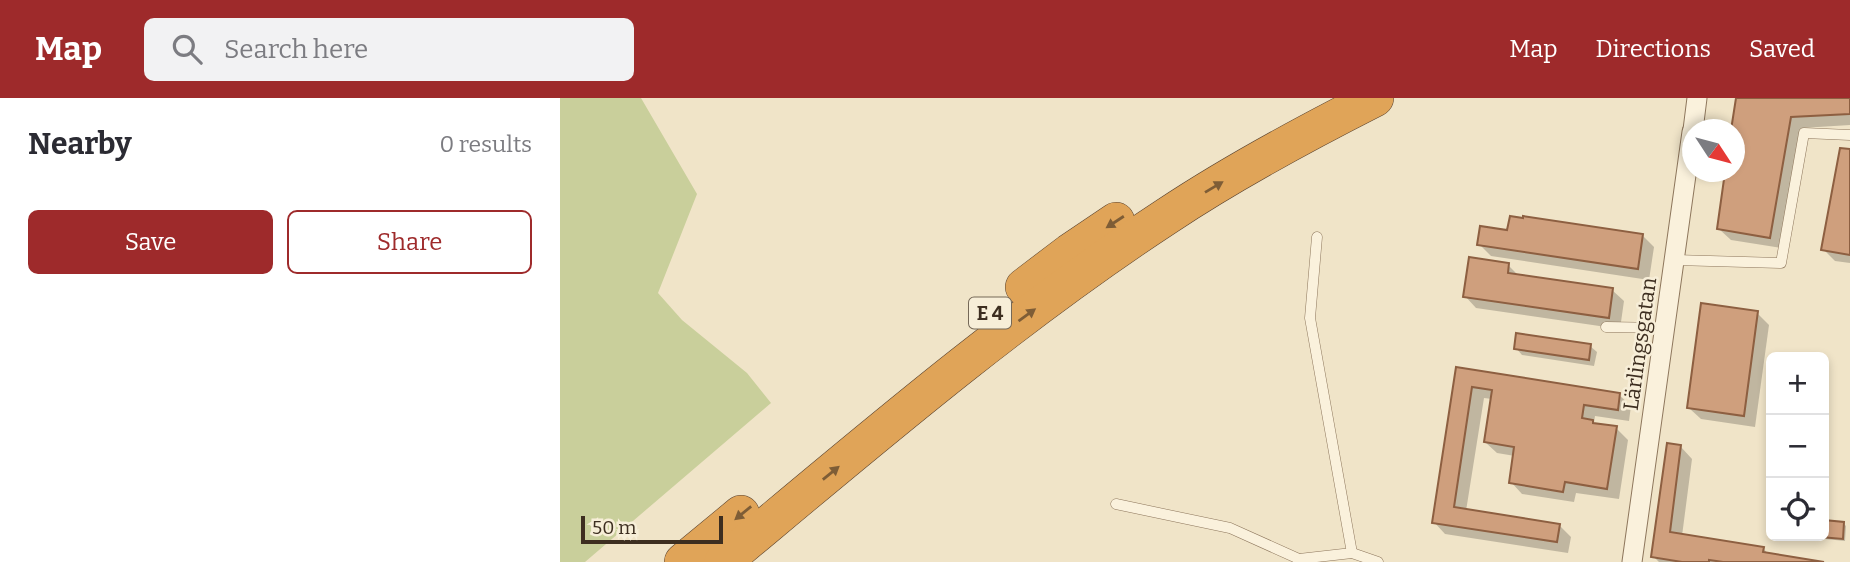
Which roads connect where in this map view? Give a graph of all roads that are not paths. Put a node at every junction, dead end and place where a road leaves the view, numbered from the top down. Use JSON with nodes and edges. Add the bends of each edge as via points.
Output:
{"nodes":[{"id":1,"x":1321,"y":98,"type":"edge"},
{"id":2,"x":1375,"y":98,"type":"edge"},
{"id":3,"x":1697,"y":98,"type":"edge"},
{"id":4,"x":1694,"y":119,"type":"edge"},
{"id":5,"x":1850,"y":135,"type":"edge"},
{"id":6,"x":1686,"y":182,"type":"edge"},
{"id":7,"x":1317,"y":236,"type":"dead end"},
{"id":8,"x":1675,"y":260,"type":"junction"},
{"id":9,"x":1606,"y":327,"type":"dead end"},
{"id":10,"x":1665,"y":328,"type":"junction"},
{"id":11,"x":1116,"y":504,"type":"dead end"},
{"id":12,"x":1352,"y":553,"type":"junction"},
{"id":13,"x":1299,"y":560,"type":"edge"},
{"id":14,"x":683,"y":562,"type":"edge"},
{"id":15,"x":723,"y":562,"type":"edge"},
{"id":16,"x":1378,"y":562,"type":"edge"},
{"id":17,"x":1632,"y":562,"type":"edge"}],
"edges":[{"from":1,"to":14,"type":"highway","number":"E 4","one_way":true,"via":[[1210,159],[1070,252],[928,360]]},
{"from":15,"to":2,"type":"highway","number":"E 4","one_way":true,"via":[[954,370],[1099,262],[1229,178]]},
{"from":3,"to":4,"type":"street","name":"Lärlingsgatan"},
{"from":5,"to":8,"type":"lane","via":[[1804,133],[1781,263]]},
{"from":6,"to":8,"type":"street","name":"Lärlingsgatan"},
{"from":7,"to":12,"type":"lane","via":[[1310,318]]},
{"from":8,"to":10,"type":"street","name":"Lärlingsgatan"},
{"from":9,"to":10,"type":"lane"},
{"from":10,"to":17,"type":"street","name":"Lärlingsgatan"},
{"from":11,"to":13,"type":"lane","via":[[1230,528]]},
{"from":12,"to":13,"type":"lane"},
{"from":12,"to":16,"type":"lane"}]}
